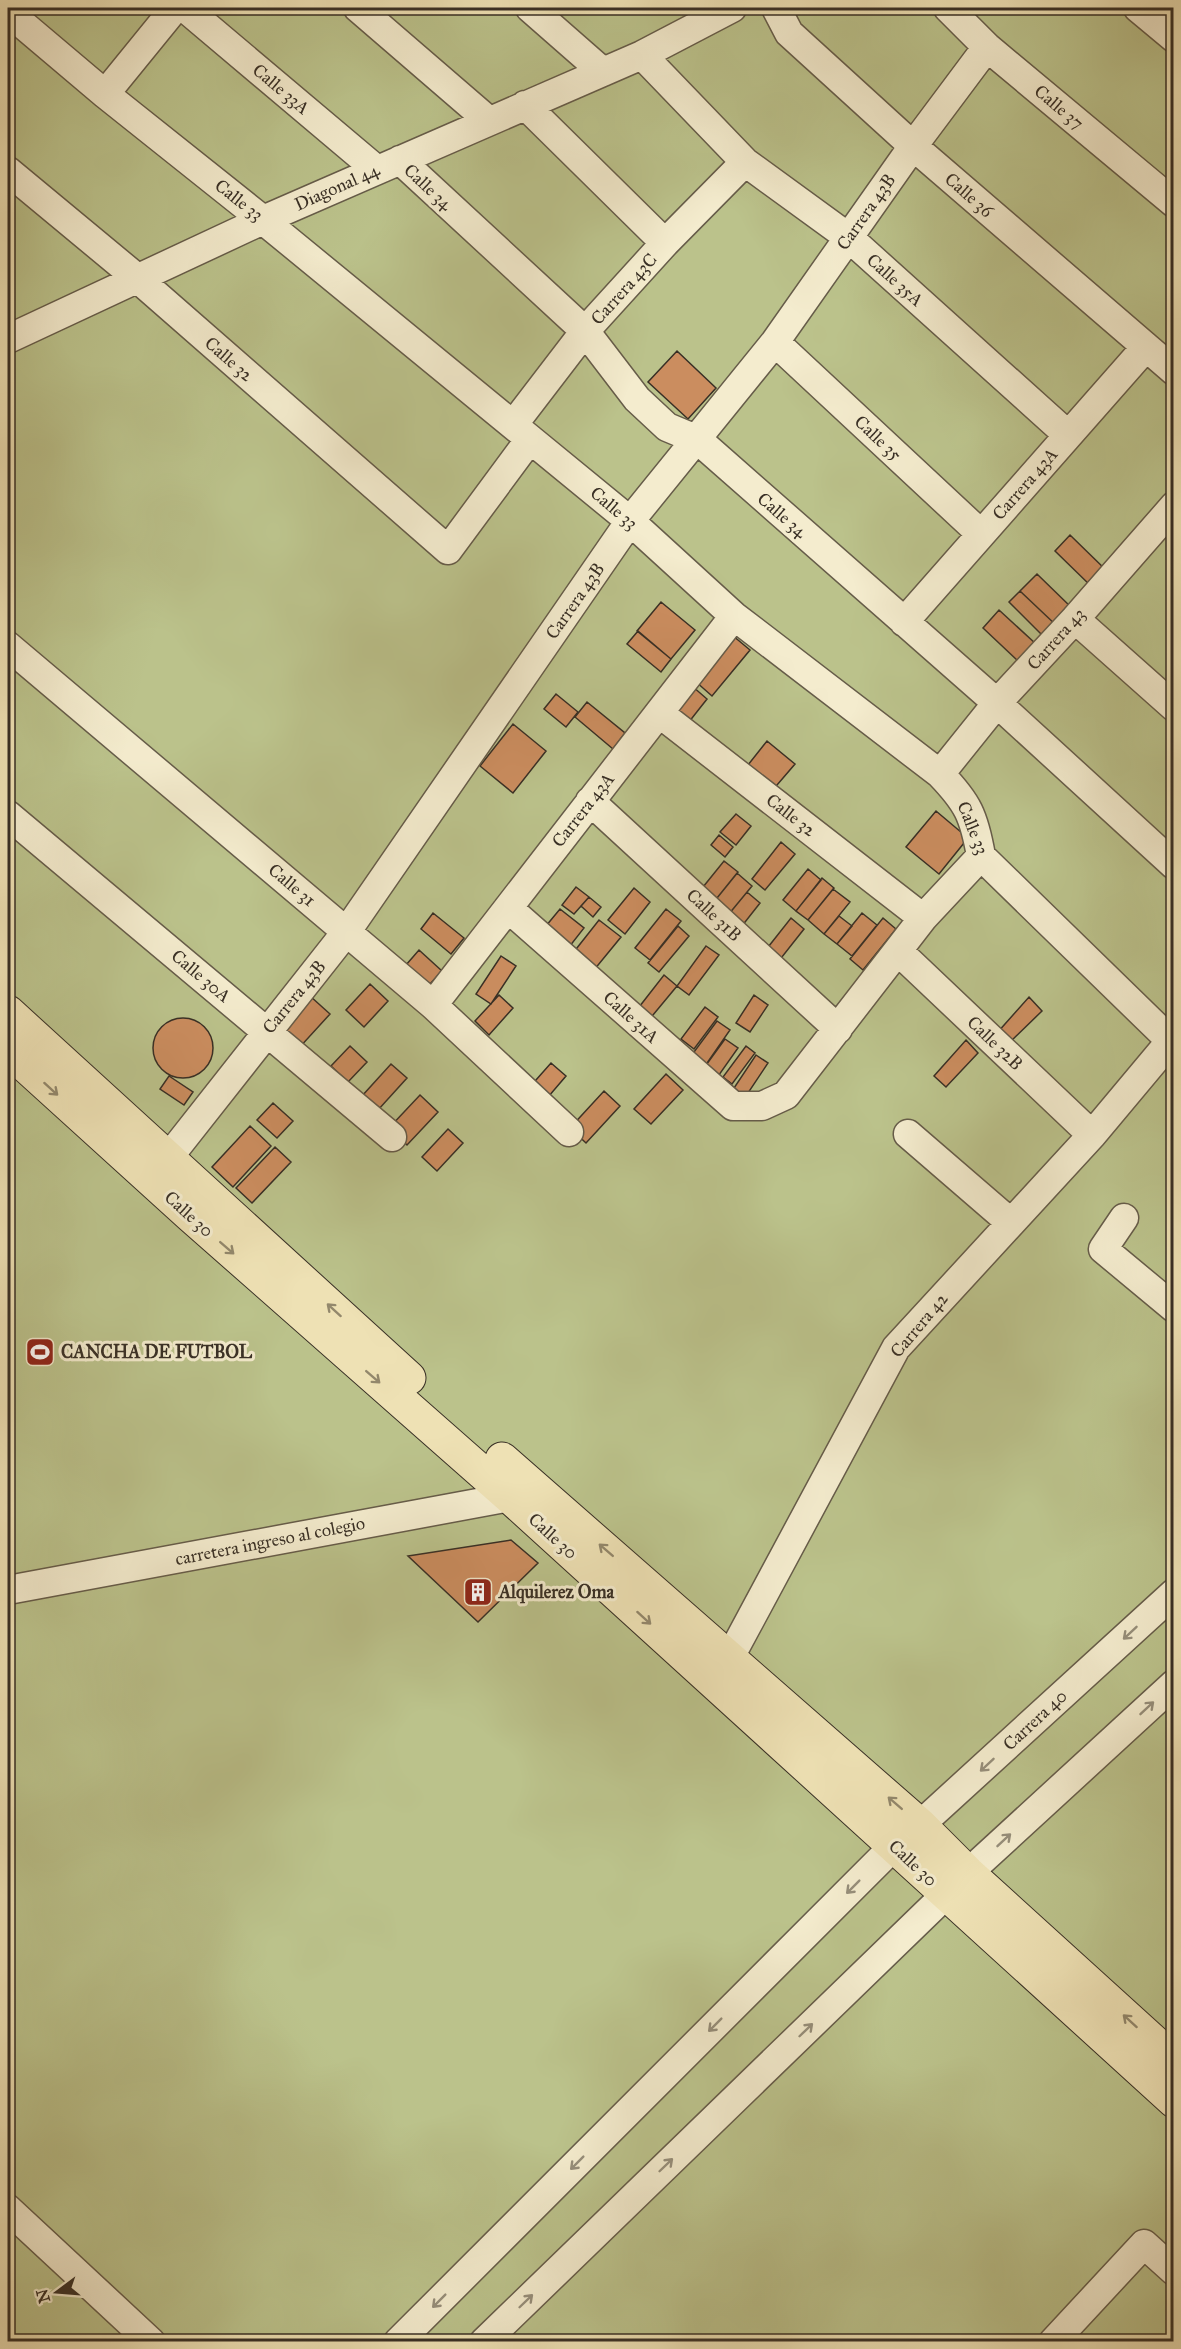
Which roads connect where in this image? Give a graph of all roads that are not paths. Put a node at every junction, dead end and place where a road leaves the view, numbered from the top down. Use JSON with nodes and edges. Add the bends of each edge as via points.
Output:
{"nodes":[{"id":1,"x":175,"y":8,"type":"edge"},
{"id":2,"x":185,"y":8,"type":"edge"},
{"id":3,"x":358,"y":8,"type":"edge"},
{"id":4,"x":530,"y":8,"type":"edge"},
{"id":5,"x":776,"y":8,"type":"edge"},
{"id":6,"x":948,"y":8,"type":"edge"},
{"id":7,"x":1138,"y":8,"type":"edge"},
{"id":8,"x":718,"y":10,"type":"edge"},
{"id":9,"x":12,"y":26,"type":"edge"},
{"id":10,"x":1173,"y":38,"type":"edge"},
{"id":11,"x":987,"y":47,"type":"junction"},
{"id":12,"x":642,"y":55,"type":"junction"},
{"id":13,"x":603,"y":72,"type":"junction"},
{"id":14,"x":105,"y":94,"type":"junction"},
{"id":15,"x":525,"y":105,"type":"junction"},
{"id":16,"x":489,"y":121,"type":"junction"},
{"id":17,"x":913,"y":146,"type":"junction"},
{"id":18,"x":745,"y":162,"type":"junction"},
{"id":19,"x":388,"y":165,"type":"junction"},
{"id":20,"x":8,"y":171,"type":"edge"},
{"id":21,"x":1173,"y":203,"type":"edge"},
{"id":22,"x":263,"y":220,"type":"junction"},
{"id":23,"x":848,"y":237,"type":"junction"},
{"id":24,"x":665,"y":243,"type":"junction"},
{"id":25,"x":137,"y":278,"type":"junction"},
{"id":26,"x":585,"y":331,"type":"junction"},
{"id":27,"x":10,"y":334,"type":"edge"},
{"id":28,"x":775,"y":342,"type":"junction"},
{"id":29,"x":1146,"y":347,"type":"junction"},
{"id":30,"x":1173,"y":371,"type":"edge"},
{"id":31,"x":522,"y":432,"type":"junction"},
{"id":32,"x":1068,"y":435,"type":"junction"},
{"id":33,"x":698,"y":440,"type":"junction"},
{"id":34,"x":630,"y":520,"type":"junction"},
{"id":35,"x":1168,"y":522,"type":"edge"},
{"id":36,"x":981,"y":534,"type":"junction"},
{"id":37,"x":448,"y":550,"type":"joint"},
{"id":38,"x":734,"y":615,"type":"junction"},
{"id":39,"x":1076,"y":619,"type":"junction"},
{"id":40,"x":904,"y":622,"type":"junction"},
{"id":41,"x":8,"y":646,"type":"edge"},
{"id":42,"x":997,"y":703,"type":"junction"},
{"id":43,"x":1173,"y":707,"type":"edge"},
{"id":44,"x":659,"y":713,"type":"junction"},
{"id":45,"x":940,"y":774,"type":"junction"},
{"id":46,"x":590,"y":801,"type":"junction"},
{"id":47,"x":8,"y":816,"type":"edge"},
{"id":48,"x":1168,"y":850,"type":"edge"},
{"id":49,"x":981,"y":856,"type":"junction"},
{"id":50,"x":508,"y":908,"type":"junction"},
{"id":51,"x":923,"y":918,"type":"junction"},
{"id":52,"x":347,"y":931,"type":"junction"},
{"id":53,"x":898,"y":951,"type":"junction"},
{"id":54,"x":433,"y":1005,"type":"junction"},
{"id":55,"x":8,"y":1011,"type":"edge"},
{"id":56,"x":838,"y":1029,"type":"junction"},
{"id":57,"x":266,"y":1030,"type":"junction"},
{"id":58,"x":1172,"y":1040,"type":"edge"},
{"id":59,"x":8,"y":1050,"type":"edge"},
{"id":60,"x":569,"y":1132,"type":"dead end"},
{"id":61,"x":908,"y":1134,"type":"dead end"},
{"id":62,"x":1092,"y":1136,"type":"junction"},
{"id":63,"x":392,"y":1137,"type":"dead end"},
{"id":64,"x":168,"y":1158,"type":"junction"},
{"id":65,"x":1124,"y":1218,"type":"dead end"},
{"id":66,"x":1011,"y":1223,"type":"junction"},
{"id":67,"x":1173,"y":1308,"type":"edge"},
{"id":68,"x":517,"y":1488,"type":"junction"},
{"id":69,"x":8,"y":1590,"type":"edge"},
{"id":70,"x":1173,"y":1593,"type":"edge"},
{"id":71,"x":729,"y":1659,"type":"junction"},
{"id":72,"x":1173,"y":1684,"type":"edge"},
{"id":73,"x":920,"y":1825,"type":"junction"},
{"id":74,"x":894,"y":1846,"type":"junction"},
{"id":75,"x":957,"y":1884,"type":"junction"},
{"id":76,"x":1173,"y":2060,"type":"edge"},
{"id":77,"x":1173,"y":2101,"type":"edge"},
{"id":78,"x":8,"y":2209,"type":"edge"},
{"id":79,"x":1173,"y":2271,"type":"edge"},
{"id":80,"x":151,"y":2342,"type":"edge"},
{"id":81,"x":398,"y":2342,"type":"edge"},
{"id":82,"x":484,"y":2342,"type":"edge"},
{"id":83,"x":1053,"y":2342,"type":"edge"}],
"edges":[{"from":1,"to":14,"type":"street"},
{"from":2,"to":19,"type":"street","name":"Calle 33A"},
{"from":3,"to":16,"type":"street"},
{"from":4,"to":13,"type":"street"},
{"from":5,"to":17,"type":"street","name":"Calle 36","via":[[789,33]]},
{"from":6,"to":11,"type":"street","name":"Calle 37"},
{"from":7,"to":10,"type":"street"},
{"from":8,"to":12,"type":"street","name":"Diagonal 44"},
{"from":9,"to":14,"type":"street","name":"Calle 33"},
{"from":11,"to":17,"type":"street","name":"Carrera 43B"},
{"from":11,"to":21,"type":"street","name":"Calle 37"},
{"from":12,"to":13,"type":"street","name":"Diagonal 44"},
{"from":12,"to":18,"type":"street","name":"Calle 35A"},
{"from":13,"to":15,"type":"street","name":"Diagonal 44"},
{"from":14,"to":22,"type":"street","name":"Calle 33"},
{"from":15,"to":16,"type":"street","name":"Diagonal 44"},
{"from":15,"to":24,"type":"street"},
{"from":16,"to":19,"type":"street","name":"Diagonal 44"},
{"from":17,"to":23,"type":"street","name":"Carrera 43B"},
{"from":17,"to":29,"type":"street","name":"Calle 36"},
{"from":18,"to":23,"type":"street","name":"Calle 35A"},
{"from":18,"to":24,"type":"street","name":"Carrera 43C"},
{"from":19,"to":22,"type":"street","name":"Diagonal 44"},
{"from":19,"to":26,"type":"street","name":"Calle 34"},
{"from":20,"to":25,"type":"street","name":"Calle 32"},
{"from":22,"to":25,"type":"street","name":"Diagonal 44"},
{"from":22,"to":31,"type":"street","name":"Calle 33"},
{"from":23,"to":28,"type":"street","name":"Carrera 43B"},
{"from":23,"to":32,"type":"street","name":"Calle 35A"},
{"from":24,"to":26,"type":"street","name":"Carrera 43C"},
{"from":25,"to":27,"type":"street","name":"Diagonal 44"},
{"from":25,"to":37,"type":"street","name":"Calle 32"},
{"from":26,"to":31,"type":"street","name":"Carrera 43C"},
{"from":26,"to":33,"type":"street","name":"Calle 34","via":[[637,399],[667,427]]},
{"from":28,"to":33,"type":"street","name":"Carrera 43B"},
{"from":28,"to":36,"type":"street","name":"Calle 35"},
{"from":29,"to":30,"type":"street","name":"Calle 36"},
{"from":29,"to":32,"type":"street","name":"Carrera 43A"},
{"from":31,"to":34,"type":"street","name":"Calle 33"},
{"from":31,"to":37,"type":"street","name":"Carrera 43C"},
{"from":32,"to":36,"type":"street","name":"Carrera 43A"},
{"from":33,"to":34,"type":"street","name":"Carrera 43B"},
{"from":33,"to":40,"type":"street","name":"Calle 34"},
{"from":34,"to":38,"type":"street","name":"Calle 33"},
{"from":34,"to":52,"type":"street","name":"Carrera 43B"},
{"from":35,"to":39,"type":"street","name":"Carrera 43"},
{"from":36,"to":40,"type":"street","name":"Carrera 43A"},
{"from":38,"to":44,"type":"street","name":"Carrera 43A"},
{"from":38,"to":45,"type":"street","name":"Calle 33"},
{"from":39,"to":42,"type":"street","name":"Carrera 43"},
{"from":39,"to":43,"type":"street"},
{"from":40,"to":42,"type":"street","name":"Calle 34"},
{"from":41,"to":52,"type":"street","name":"Calle 31"},
{"from":42,"to":45,"type":"street","name":"Carrera 43"},
{"from":42,"to":48,"type":"street","name":"Calle 34"},
{"from":44,"to":46,"type":"street","name":"Carrera 43A"},
{"from":44,"to":51,"type":"street","name":"Calle 32"},
{"from":45,"to":49,"type":"street","name":"Calle 33","via":[[969,808]]},
{"from":46,"to":50,"type":"street","name":"Carrera 43A"},
{"from":46,"to":56,"type":"street","name":"Calle 31B"},
{"from":47,"to":57,"type":"street","name":"Calle 30A"},
{"from":49,"to":51,"type":"street"},
{"from":49,"to":58,"type":"street","name":"Calle 33"},
{"from":50,"to":54,"type":"street","name":"Carrera 43A"},
{"from":50,"to":56,"type":"street","name":"Calle 31A","via":[[733,1106],[762,1106],[786,1095]]},
{"from":51,"to":53,"type":"street"},
{"from":52,"to":54,"type":"street","name":"Calle 31"},
{"from":52,"to":57,"type":"street","name":"Carrera 43B"},
{"from":53,"to":56,"type":"street"},
{"from":53,"to":62,"type":"street","name":"Calle 32B"},
{"from":54,"to":60,"type":"street","name":"Calle 31"},
{"from":55,"to":64,"type":"main road","name":"Calle 30"},
{"from":57,"to":63,"type":"street","name":"Calle 30A"},
{"from":57,"to":64,"type":"street","name":"Carrera 43B"},
{"from":58,"to":62,"type":"street","name":"Carrera 42"},
{"from":59,"to":68,"type":"main road","name":"Calle 30","one_way":true,"via":[[191,1216]]},
{"from":61,"to":66,"type":"street"},
{"from":62,"to":66,"type":"street","name":"Carrera 42"},
{"from":68,"to":64,"type":"main road","name":"Calle 30","one_way":true,"via":[[384,1355]]},
{"from":65,"to":67,"type":"street","via":[[1103,1249]]},
{"from":66,"to":71,"type":"street","name":"Carrera 42","via":[[896,1348]]},
{"from":68,"to":69,"type":"street","name":"carretera ingreso al colegio"},
{"from":71,"to":68,"type":"main road","name":"Calle 30","one_way":true},
{"from":68,"to":74,"type":"main road","name":"Calle 30","one_way":true},
{"from":70,"to":73,"type":"street","name":"Carrera 40","one_way":true},
{"from":73,"to":71,"type":"main road","name":"Calle 30","one_way":true},
{"from":75,"to":72,"type":"street","one_way":true},
{"from":73,"to":74,"type":"street","name":"Carrera 40"},
{"from":73,"to":75,"type":"main road","name":"Calle 30"},
{"from":74,"to":75,"type":"main road","name":"Calle 30"},
{"from":74,"to":81,"type":"street","name":"Carrera 40","one_way":true},
{"from":76,"to":75,"type":"main road","name":"Calle 30","one_way":true},
{"from":75,"to":77,"type":"main road","name":"Calle 30"},
{"from":82,"to":75,"type":"street","one_way":true},
{"from":78,"to":80,"type":"street"},
{"from":79,"to":83,"type":"street","via":[[1144,2244]]}]}
